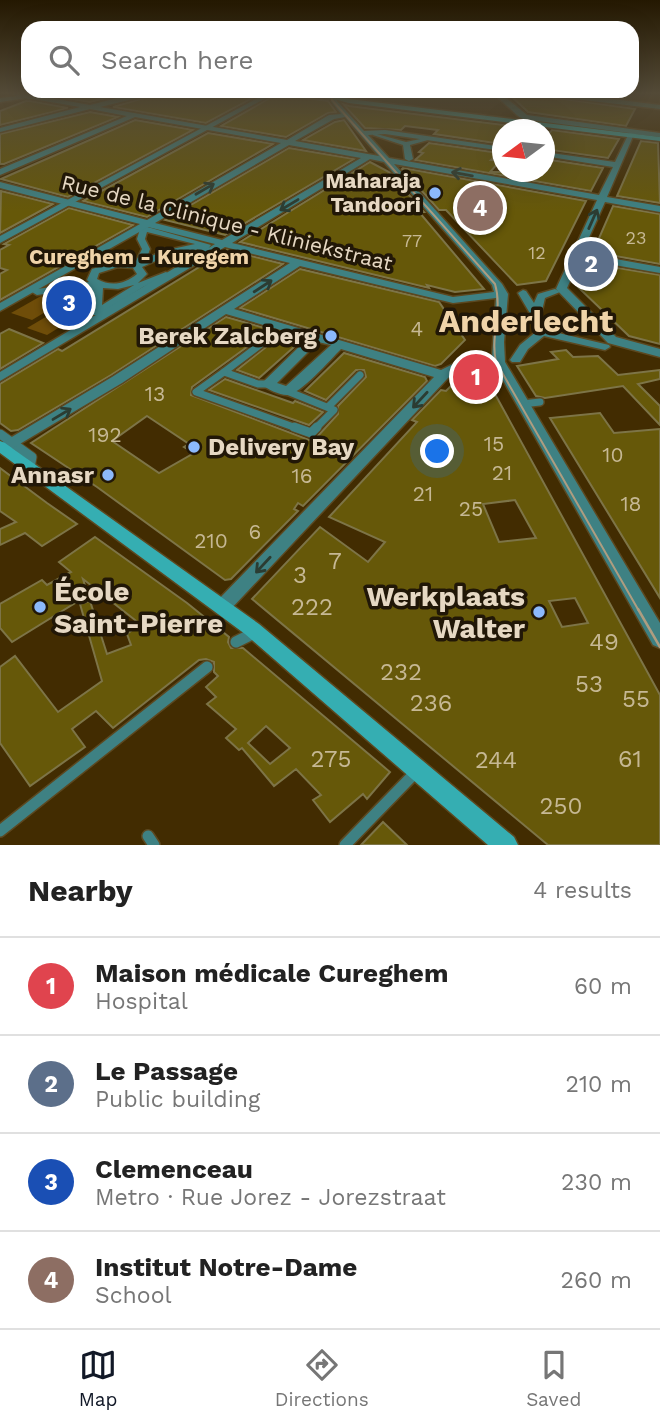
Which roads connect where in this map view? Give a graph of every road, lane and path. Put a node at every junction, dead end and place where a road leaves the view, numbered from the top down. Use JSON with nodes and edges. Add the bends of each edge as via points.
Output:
{"nodes":[{"id":1,"x":94,"y":132,"type":"edge"},
{"id":2,"x":200,"y":132,"type":"edge"},
{"id":3,"x":233,"y":132,"type":"edge"},
{"id":4,"x":305,"y":132,"type":"edge"},
{"id":5,"x":375,"y":132,"type":"edge"},
{"id":6,"x":388,"y":132,"type":"edge"},
{"id":7,"x":610,"y":132,"type":"edge"},
{"id":8,"x":628,"y":132,"type":"edge"},
{"id":9,"x":363,"y":133,"type":"joint"},
{"id":10,"x":375,"y":134,"type":"dead end"},
{"id":11,"x":631,"y":135,"type":"junction"},
{"id":12,"x":660,"y":137,"type":"edge"},
{"id":13,"x":425,"y":140,"type":"dead end"},
{"id":14,"x":407,"y":141,"type":"junction"},
{"id":15,"x":288,"y":142,"type":"junction"},
{"id":16,"x":385,"y":146,"type":"dead end"},
{"id":17,"x":492,"y":148,"type":"edge"},
{"id":18,"x":555,"y":156,"type":"edge"},
{"id":19,"x":368,"y":157,"type":"junction"},
{"id":20,"x":410,"y":159,"type":"dead end"},
{"id":21,"x":388,"y":160,"type":"junction"},
{"id":22,"x":618,"y":165,"type":"junction"},
{"id":23,"x":0,"y":172,"type":"edge"},
{"id":24,"x":0,"y":185,"type":"edge"},
{"id":25,"x":602,"y":198,"type":"junction"},
{"id":26,"x":70,"y":203,"type":"junction"},
{"id":27,"x":660,"y":209,"type":"edge"},
{"id":28,"x":146,"y":223,"type":"junction"},
{"id":29,"x":0,"y":240,"type":"edge"},
{"id":30,"x":214,"y":245,"type":"junction"},
{"id":31,"x":576,"y":255,"type":"junction"},
{"id":32,"x":300,"y":261,"type":"junction"},
{"id":33,"x":137,"y":265,"type":"junction"},
{"id":34,"x":660,"y":270,"type":"edge"},
{"id":35,"x":97,"y":284,"type":"junction"},
{"id":36,"x":136,"y":284,"type":"junction"},
{"id":37,"x":559,"y":288,"type":"junction"},
{"id":38,"x":37,"y":292,"type":"dead end"},
{"id":39,"x":523,"y":293,"type":"dead end"},
{"id":40,"x":502,"y":294,"type":"junction"},
{"id":41,"x":73,"y":298,"type":"dead end"},
{"id":42,"x":0,"y":308,"type":"edge"},
{"id":43,"x":225,"y":310,"type":"junction"},
{"id":44,"x":536,"y":315,"type":"junction"},
{"id":45,"x":542,"y":332,"type":"junction"},
{"id":46,"x":316,"y":337,"type":"junction"},
{"id":47,"x":596,"y":343,"type":"dead end"},
{"id":48,"x":261,"y":344,"type":"dead end"},
{"id":49,"x":339,"y":344,"type":"junction"},
{"id":50,"x":660,"y":353,"type":"edge"},
{"id":51,"x":507,"y":361,"type":"junction"},
{"id":52,"x":224,"y":372,"type":"junction"},
{"id":53,"x":360,"y":375,"type":"dead end"},
{"id":54,"x":443,"y":375,"type":"junction"},
{"id":55,"x":0,"y":377,"type":"edge"},
{"id":56,"x":268,"y":384,"type":"junction"},
{"id":57,"x":287,"y":391,"type":"junction"},
{"id":58,"x":540,"y":402,"type":"dead end"},
{"id":59,"x":522,"y":404,"type":"junction"},
{"id":60,"x":327,"y":407,"type":"junction"},
{"id":61,"x":4,"y":443,"type":"edge"},
{"id":62,"x":223,"y":606,"type":"junction"},
{"id":63,"x":256,"y":632,"type":"junction"},
{"id":64,"x":660,"y":640,"type":"edge"},
{"id":65,"x":236,"y":642,"type":"dead end"},
{"id":66,"x":208,"y":667,"type":"dead end"},
{"id":67,"x":418,"y":770,"type":"junction"},
{"id":68,"x":0,"y":831,"type":"edge"},
{"id":69,"x":345,"y":845,"type":"edge"},
{"id":70,"x":506,"y":845,"type":"edge"}],
"edges":[{"from":1,"to":23,"type":"street"},
{"from":2,"to":26,"type":"street"},
{"from":3,"to":15,"type":"street"},
{"from":4,"to":15,"type":"street"},
{"from":5,"to":9,"type":"street"},
{"from":6,"to":17,"type":"street"},
{"from":7,"to":11,"type":"main road"},
{"from":8,"to":12,"type":"street"},
{"from":9,"to":21,"type":"street"},
{"from":10,"to":14,"type":"street"},
{"from":11,"to":12,"type":"main road"},
{"from":11,"to":22,"type":"street"},
{"from":13,"to":14,"type":"street"},
{"from":14,"to":16,"type":"street"},
{"from":14,"to":20,"type":"street"},
{"from":15,"to":19,"type":"street"},
{"from":28,"to":15,"type":"street","one_way":true},
{"from":18,"to":22,"type":"street"},
{"from":19,"to":21,"type":"street"},
{"from":19,"to":30,"type":"street","one_way":true},
{"from":25,"to":21,"type":"street","one_way":true},
{"from":21,"to":40,"type":"street","via":[[494,279]]},
{"from":22,"to":25,"type":"street"},
{"from":24,"to":26,"type":"street","name":"Rue de la Clinique - Kliniekstraat"},
{"from":25,"to":27,"type":"street"},
{"from":31,"to":25,"type":"street","one_way":true},
{"from":26,"to":28,"type":"street","name":"Rue de la Clinique - Kliniekstraat"},
{"from":26,"to":29,"type":"street"},
{"from":28,"to":30,"type":"street","name":"Rue de la Clinique - Kliniekstraat"},
{"from":28,"to":42,"type":"street"},
{"from":30,"to":32,"type":"street","name":"Rue de la Clinique - Kliniekstraat"},
{"from":30,"to":33,"type":"street","via":[[166,253]]},
{"from":30,"to":33,"type":"street","via":[[144,229],[141,239],[146,249]]},
{"from":30,"to":36,"type":"street","via":[[156,281]]},
{"from":30,"to":55,"type":"street"},
{"from":31,"to":34,"type":"street"},
{"from":31,"to":37,"type":"street"},
{"from":32,"to":40,"type":"street","name":"Rue de la Clinique - Kliniekstraat","via":[[453,300]]},
{"from":43,"to":32,"type":"street","one_way":true},
{"from":33,"to":35,"type":"street","via":[[99,268],[91,277]]},
{"from":33,"to":36,"type":"street","via":[[142,274]]},
{"from":35,"to":36,"type":"street"},
{"from":35,"to":36,"type":"street","via":[[96,313]]},
{"from":35,"to":38,"type":"street"},
{"from":35,"to":41,"type":"street"},
{"from":37,"to":44,"type":"street","via":[[541,296]]},
{"from":37,"to":50,"type":"street","via":[[612,340]]},
{"from":39,"to":44,"type":"street"},
{"from":40,"to":51,"type":"street","via":[[496,343]]},
{"from":43,"to":46,"type":"street"},
{"from":61,"to":43,"type":"street","one_way":true,"via":[[117,380]]},
{"from":44,"to":45,"type":"street"},
{"from":45,"to":47,"type":"street"},
{"from":45,"to":51,"type":"street"},
{"from":46,"to":49,"type":"street"},
{"from":46,"to":56,"type":"street"},
{"from":48,"to":52,"type":"lane"},
{"from":49,"to":54,"type":"street"},
{"from":49,"to":57,"type":"street"},
{"from":51,"to":54,"type":"street","via":[[453,368]]},
{"from":51,"to":59,"type":"street"},
{"from":52,"to":56,"type":"lane"},
{"from":52,"to":60,"type":"lane","via":[[196,392],[311,433],[334,410]]},
{"from":53,"to":60,"type":"lane"},
{"from":54,"to":62,"type":"street","one_way":true},
{"from":56,"to":57,"type":"street"},
{"from":57,"to":60,"type":"lane"},
{"from":58,"to":59,"type":"lane"},
{"from":59,"to":64,"type":"street"},
{"from":61,"to":62,"type":"main road","via":[[30,468]]},
{"from":62,"to":63,"type":"main road"},
{"from":63,"to":65,"type":"lane"},
{"from":63,"to":67,"type":"main road"},
{"from":66,"to":68,"type":"lane"},
{"from":67,"to":69,"type":"lane"},
{"from":67,"to":70,"type":"main road"}]}
